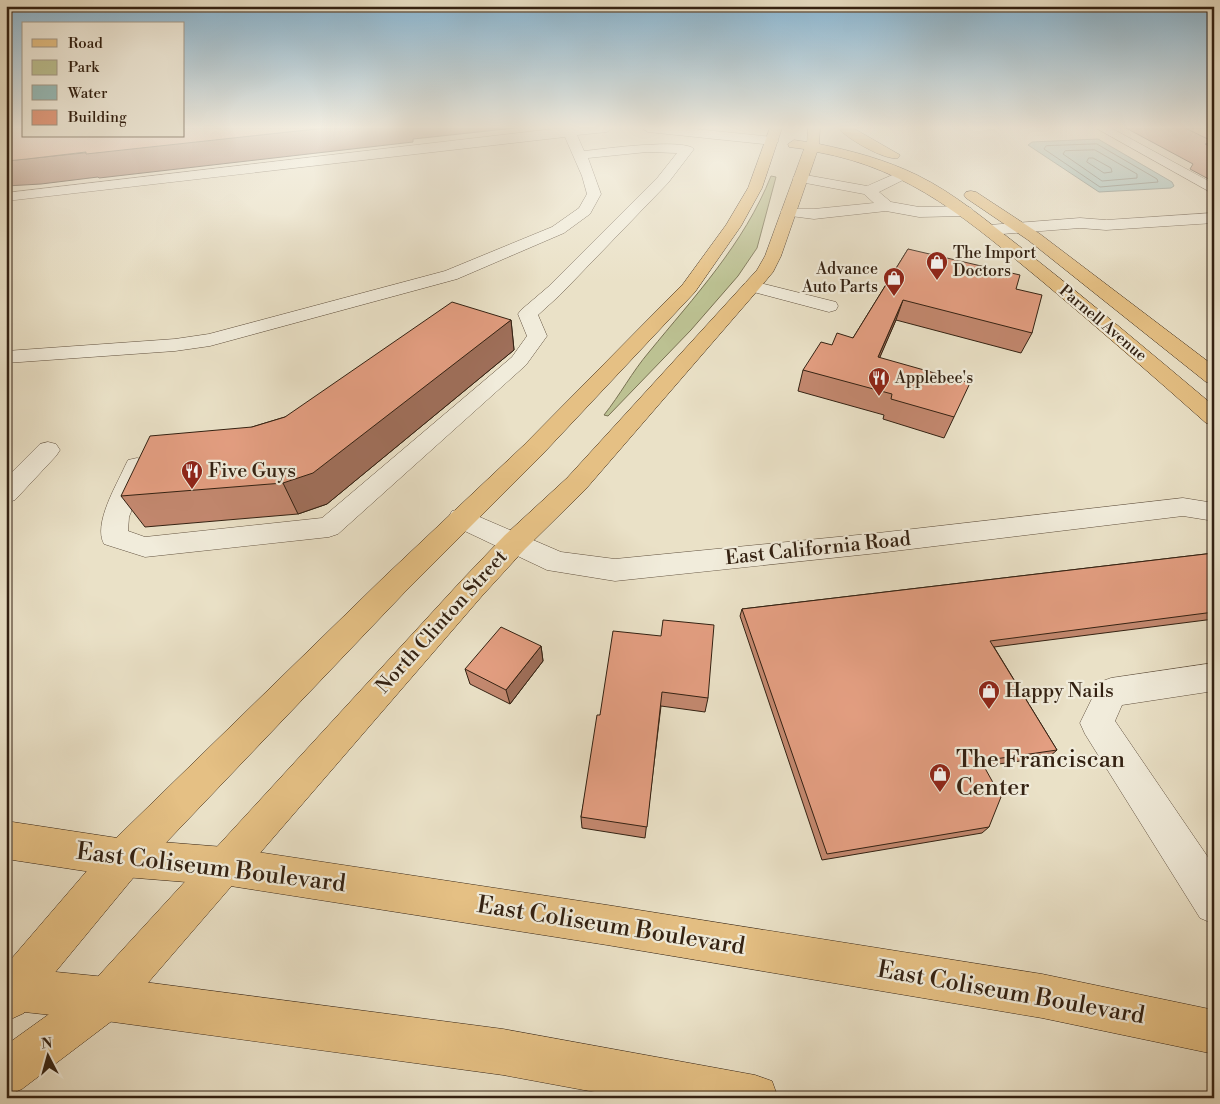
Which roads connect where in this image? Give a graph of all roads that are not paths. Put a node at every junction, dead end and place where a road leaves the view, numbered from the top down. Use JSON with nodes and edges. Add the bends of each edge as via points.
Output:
{"nodes":[{"id":1,"x":153,"y":180,"type":"edge"},
{"id":2,"x":590,"y":180,"type":"edge"},
{"id":3,"x":663,"y":180,"type":"edge"},
{"id":4,"x":758,"y":180,"type":"edge"},
{"id":5,"x":799,"y":180,"type":"edge"},
{"id":6,"x":808,"y":180,"type":"edge"},
{"id":7,"x":888,"y":180,"type":"edge"},
{"id":8,"x":921,"y":180,"type":"edge"},
{"id":9,"x":940,"y":180,"type":"edge"},
{"id":10,"x":1195,"y":180,"type":"edge"},
{"id":11,"x":1214,"y":190,"type":"edge"},
{"id":12,"x":869,"y":191,"type":"junction"},
{"id":13,"x":6,"y":197,"type":"edge"},
{"id":14,"x":886,"y":206,"type":"junction"},
{"id":15,"x":966,"y":211,"type":"junction"},
{"id":16,"x":788,"y":212,"type":"junction"},
{"id":17,"x":1214,"y":218,"type":"edge"},
{"id":18,"x":1027,"y":232,"type":"junction"},
{"id":19,"x":996,"y":235,"type":"junction"},
{"id":20,"x":752,"y":286,"type":"junction"},
{"id":21,"x":828,"y":306,"type":"dead end"},
{"id":22,"x":6,"y":357,"type":"edge"},
{"id":23,"x":1214,"y":377,"type":"edge"},
{"id":24,"x":1214,"y":418,"type":"edge"},
{"id":25,"x":147,"y":444,"type":"edge"},
{"id":26,"x":48,"y":450,"type":"dead end"},
{"id":27,"x":6,"y":494,"type":"edge"},
{"id":28,"x":1214,"y":494,"type":"edge"},
{"id":29,"x":1184,"y":507,"type":"junction"},
{"id":30,"x":1214,"y":512,"type":"edge"},
{"id":31,"x":461,"y":518,"type":"junction"},
{"id":32,"x":515,"y":542,"type":"junction"},
{"id":33,"x":1214,"y":676,"type":"edge"},
{"id":34,"x":6,"y":840,"type":"edge"},
{"id":35,"x":124,"y":858,"type":"junction"},
{"id":36,"x":224,"y":866,"type":"junction"},
{"id":37,"x":1214,"y":904,"type":"edge"},
{"id":38,"x":9,"y":994,"type":"edge"},
{"id":39,"x":106,"y":999,"type":"junction"},
{"id":40,"x":1214,"y":1032,"type":"edge"},
{"id":41,"x":6,"y":1073,"type":"edge"},
{"id":42,"x":755,"y":1098,"type":"edge"}],
"edges":[{"from":1,"to":13,"type":"street"},
{"from":2,"to":22,"type":"street","via":[[594,194],[585,211],[558,230],[451,275],[210,340]]},
{"from":3,"to":25,"type":"street","via":[[528,314],[537,336],[519,361],[329,527],[145,547],[114,537],[116,517]]},
{"from":4,"to":31,"type":"main road","via":[[747,203],[689,288],[532,452]]},
{"from":5,"to":16,"type":"main road","name":"North Clinton Street"},
{"from":6,"to":12,"type":"street"},
{"from":7,"to":12,"type":"street"},
{"from":8,"to":15,"type":"main road","name":"Parnell Avenue"},
{"from":9,"to":18,"type":"main road","name":"Parnell Avenue","via":[[977,198]]},
{"from":10,"to":11,"type":"street"},
{"from":12,"to":14,"type":"street"},
{"from":14,"to":15,"type":"street","via":[[919,212]]},
{"from":14,"to":16,"type":"street","via":[[814,214]]},
{"from":15,"to":19,"type":"main road","name":"Parnell Avenue"},
{"from":16,"to":20,"type":"main road","name":"North Clinton Street","via":[[773,256]]},
{"from":17,"to":18,"type":"street","via":[[1106,226],[1092,232]]},
{"from":18,"to":19,"type":"street"},
{"from":18,"to":23,"type":"main road","name":"Parnell Avenue"},
{"from":19,"to":24,"type":"main road","name":"Parnell Avenue"},
{"from":20,"to":21,"type":"street"},
{"from":20,"to":32,"type":"main road","name":"North Clinton Street","via":[[576,484]]},
{"from":26,"to":27,"type":"street"},
{"from":28,"to":29,"type":"street","name":"East California Road","via":[[1202,495]]},
{"from":29,"to":30,"type":"street","name":"East California Road"},
{"from":29,"to":32,"type":"street","name":"East California Road","via":[[615,570],[557,562]]},
{"from":31,"to":32,"type":"street","name":"East California Road"},
{"from":31,"to":35,"type":"main road"},
{"from":32,"to":36,"type":"main road","name":"North Clinton Street"},
{"from":33,"to":37,"type":"street","via":[[1111,692],[1097,722]]},
{"from":34,"to":35,"type":"main road","name":"East Coliseum Boulevard"},
{"from":35,"to":36,"type":"main road","name":"East Coliseum Boulevard"},
{"from":35,"to":38,"type":"main road"},
{"from":36,"to":39,"type":"main road","name":"North Clinton Street"},
{"from":36,"to":40,"type":"main road","name":"East Coliseum Boulevard","via":[[1033,994]]},
{"from":38,"to":39,"type":"main road"},
{"from":39,"to":41,"type":"main road","name":"North Clinton Street"},
{"from":39,"to":42,"type":"main road","via":[[503,1052]]}]}
